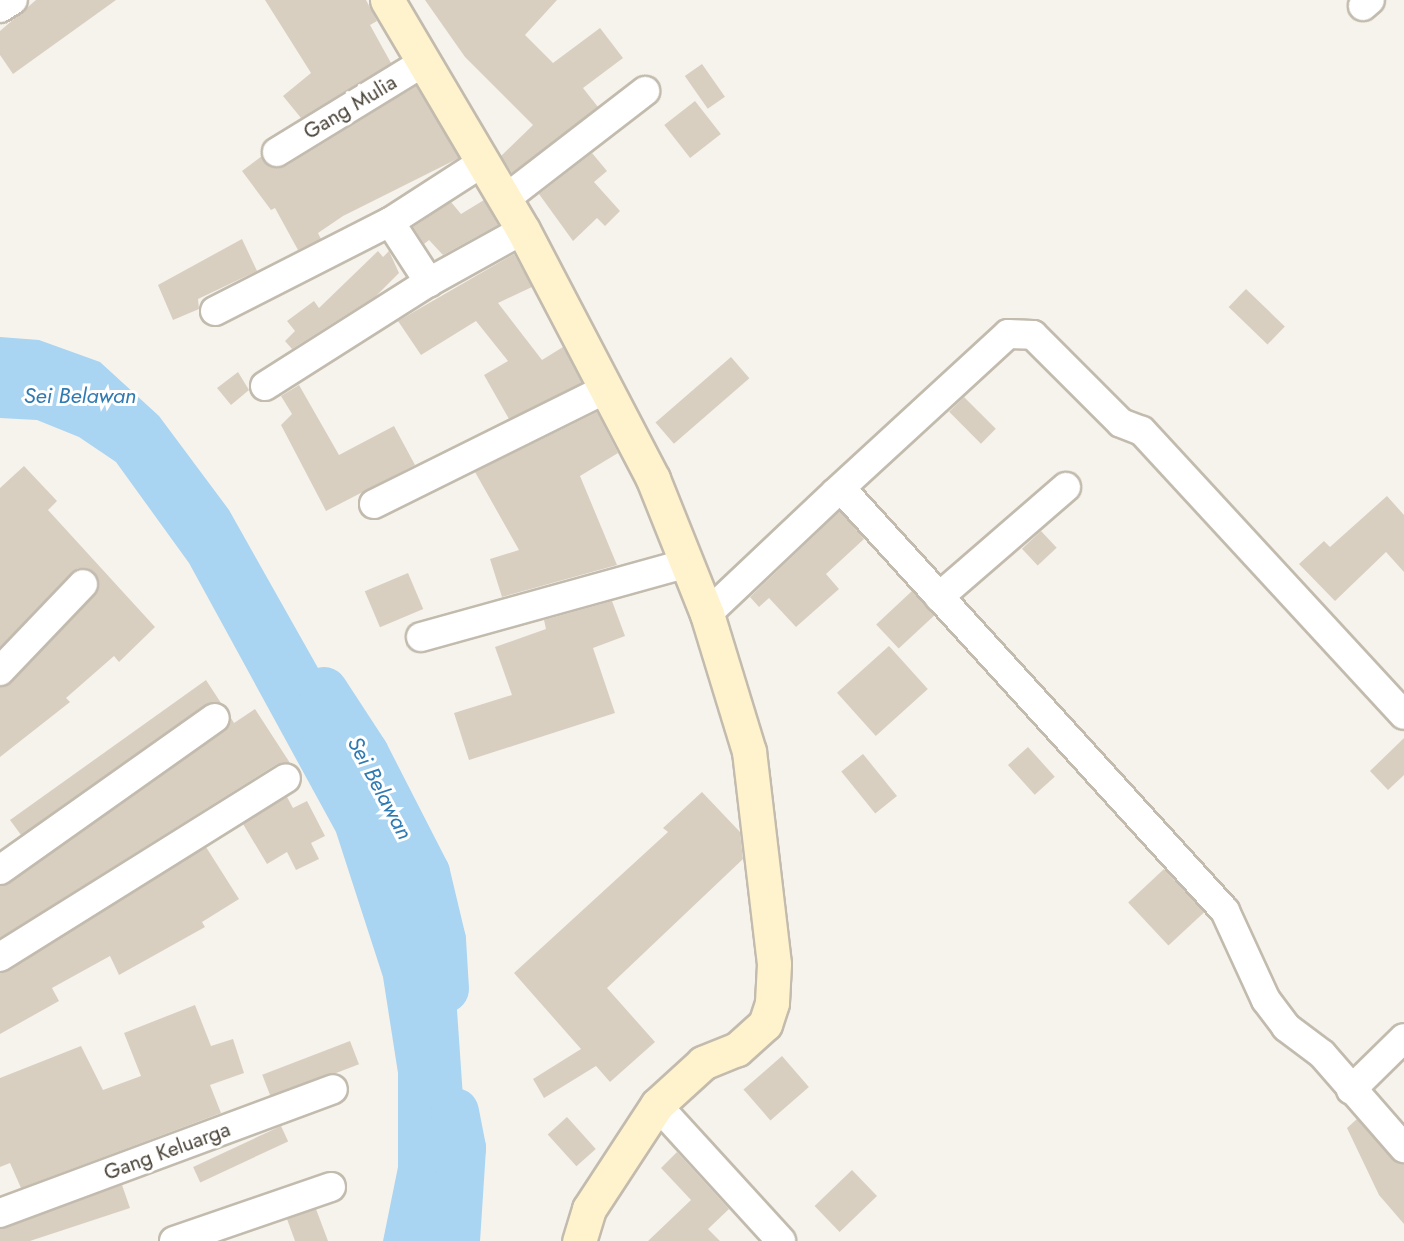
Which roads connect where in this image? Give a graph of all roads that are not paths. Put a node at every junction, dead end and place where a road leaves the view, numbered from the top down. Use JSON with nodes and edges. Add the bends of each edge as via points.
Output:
{"nodes":[{"id":1,"x":13,"y":0,"type":"edge"},
{"id":2,"x":387,"y":0,"type":"edge"},
{"id":3,"x":0,"y":8,"type":"edge"},
{"id":4,"x":424,"y":62,"type":"junction"},
{"id":5,"x":645,"y":91,"type":"dead end"},
{"id":6,"x":277,"y":152,"type":"dead end"},
{"id":7,"x":483,"y":162,"type":"junction"},
{"id":8,"x":505,"y":199,"type":"junction"},
{"id":9,"x":390,"y":222,"type":"junction"},
{"id":10,"x":523,"y":230,"type":"junction"},
{"id":11,"x":429,"y":282,"type":"junction"},
{"id":12,"x":214,"y":311,"type":"dead end"},
{"id":13,"x":265,"y":386,"type":"dead end"},
{"id":14,"x":606,"y":389,"type":"junction"},
{"id":15,"x":1066,"y":487,"type":"dead end"},
{"id":16,"x":835,"y":493,"type":"junction"},
{"id":17,"x":374,"y":504,"type":"dead end"},
{"id":18,"x":687,"y":563,"type":"junction"},
{"id":19,"x":83,"y":584,"type":"dead end"},
{"id":20,"x":939,"y":597,"type":"junction"},
{"id":21,"x":707,"y":614,"type":"junction"},
{"id":22,"x":421,"y":637,"type":"dead end"},
{"id":23,"x":0,"y":671,"type":"edge"},
{"id":24,"x":1404,"y":715,"type":"edge"},
{"id":25,"x":215,"y":717,"type":"dead end"},
{"id":26,"x":286,"y":778,"type":"dead end"},
{"id":27,"x":0,"y":870,"type":"edge"},
{"id":28,"x":0,"y":957,"type":"edge"},
{"id":29,"x":1404,"y":1038,"type":"edge"},
{"id":30,"x":333,"y":1089,"type":"dead end"},
{"id":31,"x":1351,"y":1090,"type":"junction"},
{"id":32,"x":657,"y":1105,"type":"junction"},
{"id":33,"x":1404,"y":1148,"type":"edge"},
{"id":34,"x":331,"y":1187,"type":"dead end"},
{"id":35,"x":0,"y":1213,"type":"edge"},
{"id":36,"x":174,"y":1241,"type":"edge"},
{"id":37,"x":579,"y":1241,"type":"edge"},
{"id":38,"x":781,"y":1241,"type":"edge"}],
"edges":[{"from":1,"to":3,"type":"street"},
{"from":2,"to":4,"type":"street"},
{"from":4,"to":6,"type":"street","name":"Gang Mulia"},
{"from":4,"to":7,"type":"street"},
{"from":5,"to":8,"type":"street"},
{"from":7,"to":8,"type":"street"},
{"from":7,"to":9,"type":"street"},
{"from":8,"to":10,"type":"street"},
{"from":9,"to":11,"type":"street"},
{"from":9,"to":12,"type":"street"},
{"from":10,"to":11,"type":"street"},
{"from":10,"to":14,"type":"street"},
{"from":11,"to":13,"type":"street"},
{"from":14,"to":17,"type":"street"},
{"from":14,"to":18,"type":"street","via":[[652,479]]},
{"from":15,"to":20,"type":"street"},
{"from":16,"to":20,"type":"street","via":[[847,495]]},
{"from":16,"to":21,"type":"street"},
{"from":16,"to":24,"type":"street","via":[[1008,334],[1033,335],[1121,423],[1142,431]]},
{"from":18,"to":21,"type":"street"},
{"from":18,"to":22,"type":"street"},
{"from":19,"to":23,"type":"street"},
{"from":20,"to":31,"type":"street","via":[[1225,911],[1266,1000],[1286,1027],[1322,1054]]},
{"from":21,"to":32,"type":"street","via":[[749,751],[766,859],[774,964],[772,1003],[765,1024],[737,1049],[703,1064]]},
{"from":25,"to":27,"type":"street"},
{"from":26,"to":28,"type":"street"},
{"from":29,"to":31,"type":"street"},
{"from":30,"to":35,"type":"street","name":"Gang Keluarga"},
{"from":31,"to":33,"type":"street"},
{"from":32,"to":37,"type":"street","via":[[589,1209]]},
{"from":32,"to":38,"type":"street"},
{"from":34,"to":36,"type":"street"}]}
